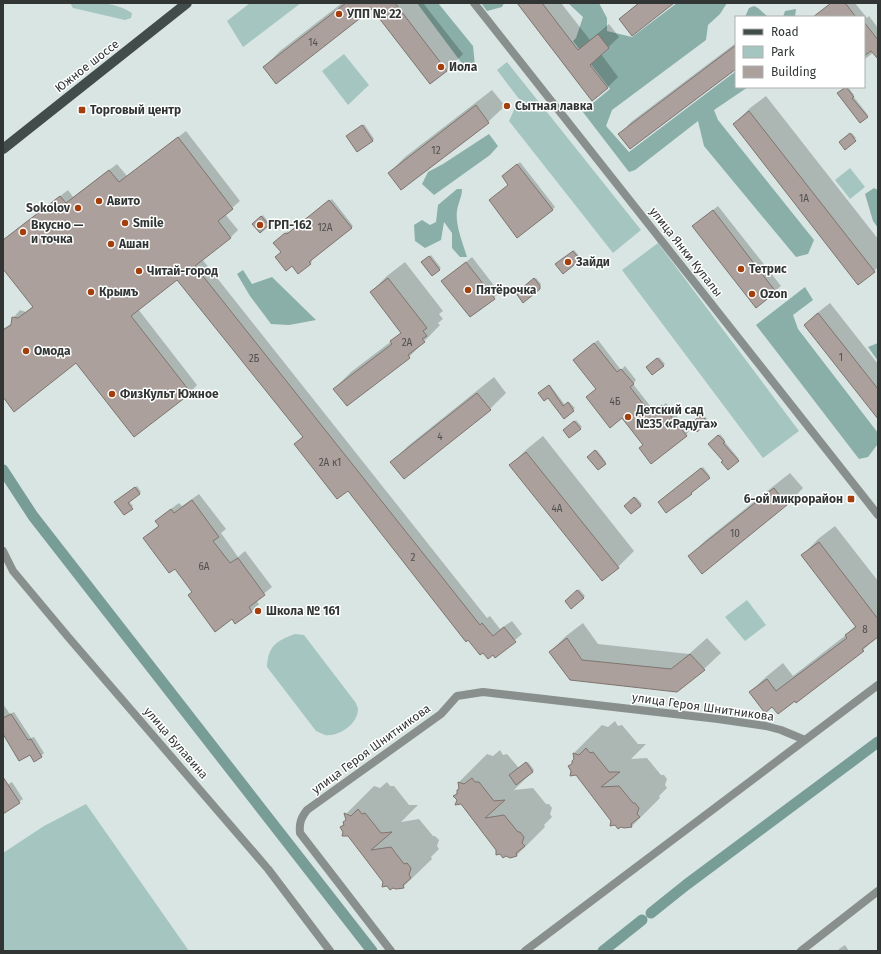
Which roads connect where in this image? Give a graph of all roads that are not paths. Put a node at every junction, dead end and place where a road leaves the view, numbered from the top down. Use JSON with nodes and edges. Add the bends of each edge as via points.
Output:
{"nodes":[{"id":1,"x":187,"y":3,"type":"edge"},
{"id":2,"x":474,"y":3,"type":"edge"},
{"id":3,"x":3,"y":149,"type":"edge"},
{"id":4,"x":878,"y":515,"type":"edge"},
{"id":5,"x":3,"y":551,"type":"edge"},
{"id":6,"x":878,"y":685,"type":"edge"},
{"id":7,"x":805,"y":740,"type":"junction"},
{"id":8,"x":878,"y":891,"type":"edge"},
{"id":9,"x":330,"y":951,"type":"edge"},
{"id":10,"x":391,"y":951,"type":"edge"},
{"id":11,"x":525,"y":951,"type":"edge"},
{"id":12,"x":801,"y":951,"type":"edge"}],
"edges":[{"from":1,"to":3,"type":"main road","name":"Южное шоссе"},
{"from":2,"to":4,"type":"street","name":"улица Янки Купалы"},
{"from":5,"to":9,"type":"street","name":"улица Булавина","via":[[13,571],[268,869]]},
{"from":6,"to":7,"type":"street"},
{"from":7,"to":10,"type":"street","name":"улица Героя Шнитникова","via":[[766,726],[718,719],[498,693],[483,692],[457,696],[441,714],[307,810],[299,825],[300,833]]},
{"from":7,"to":11,"type":"street"},
{"from":8,"to":12,"type":"street"}]}
